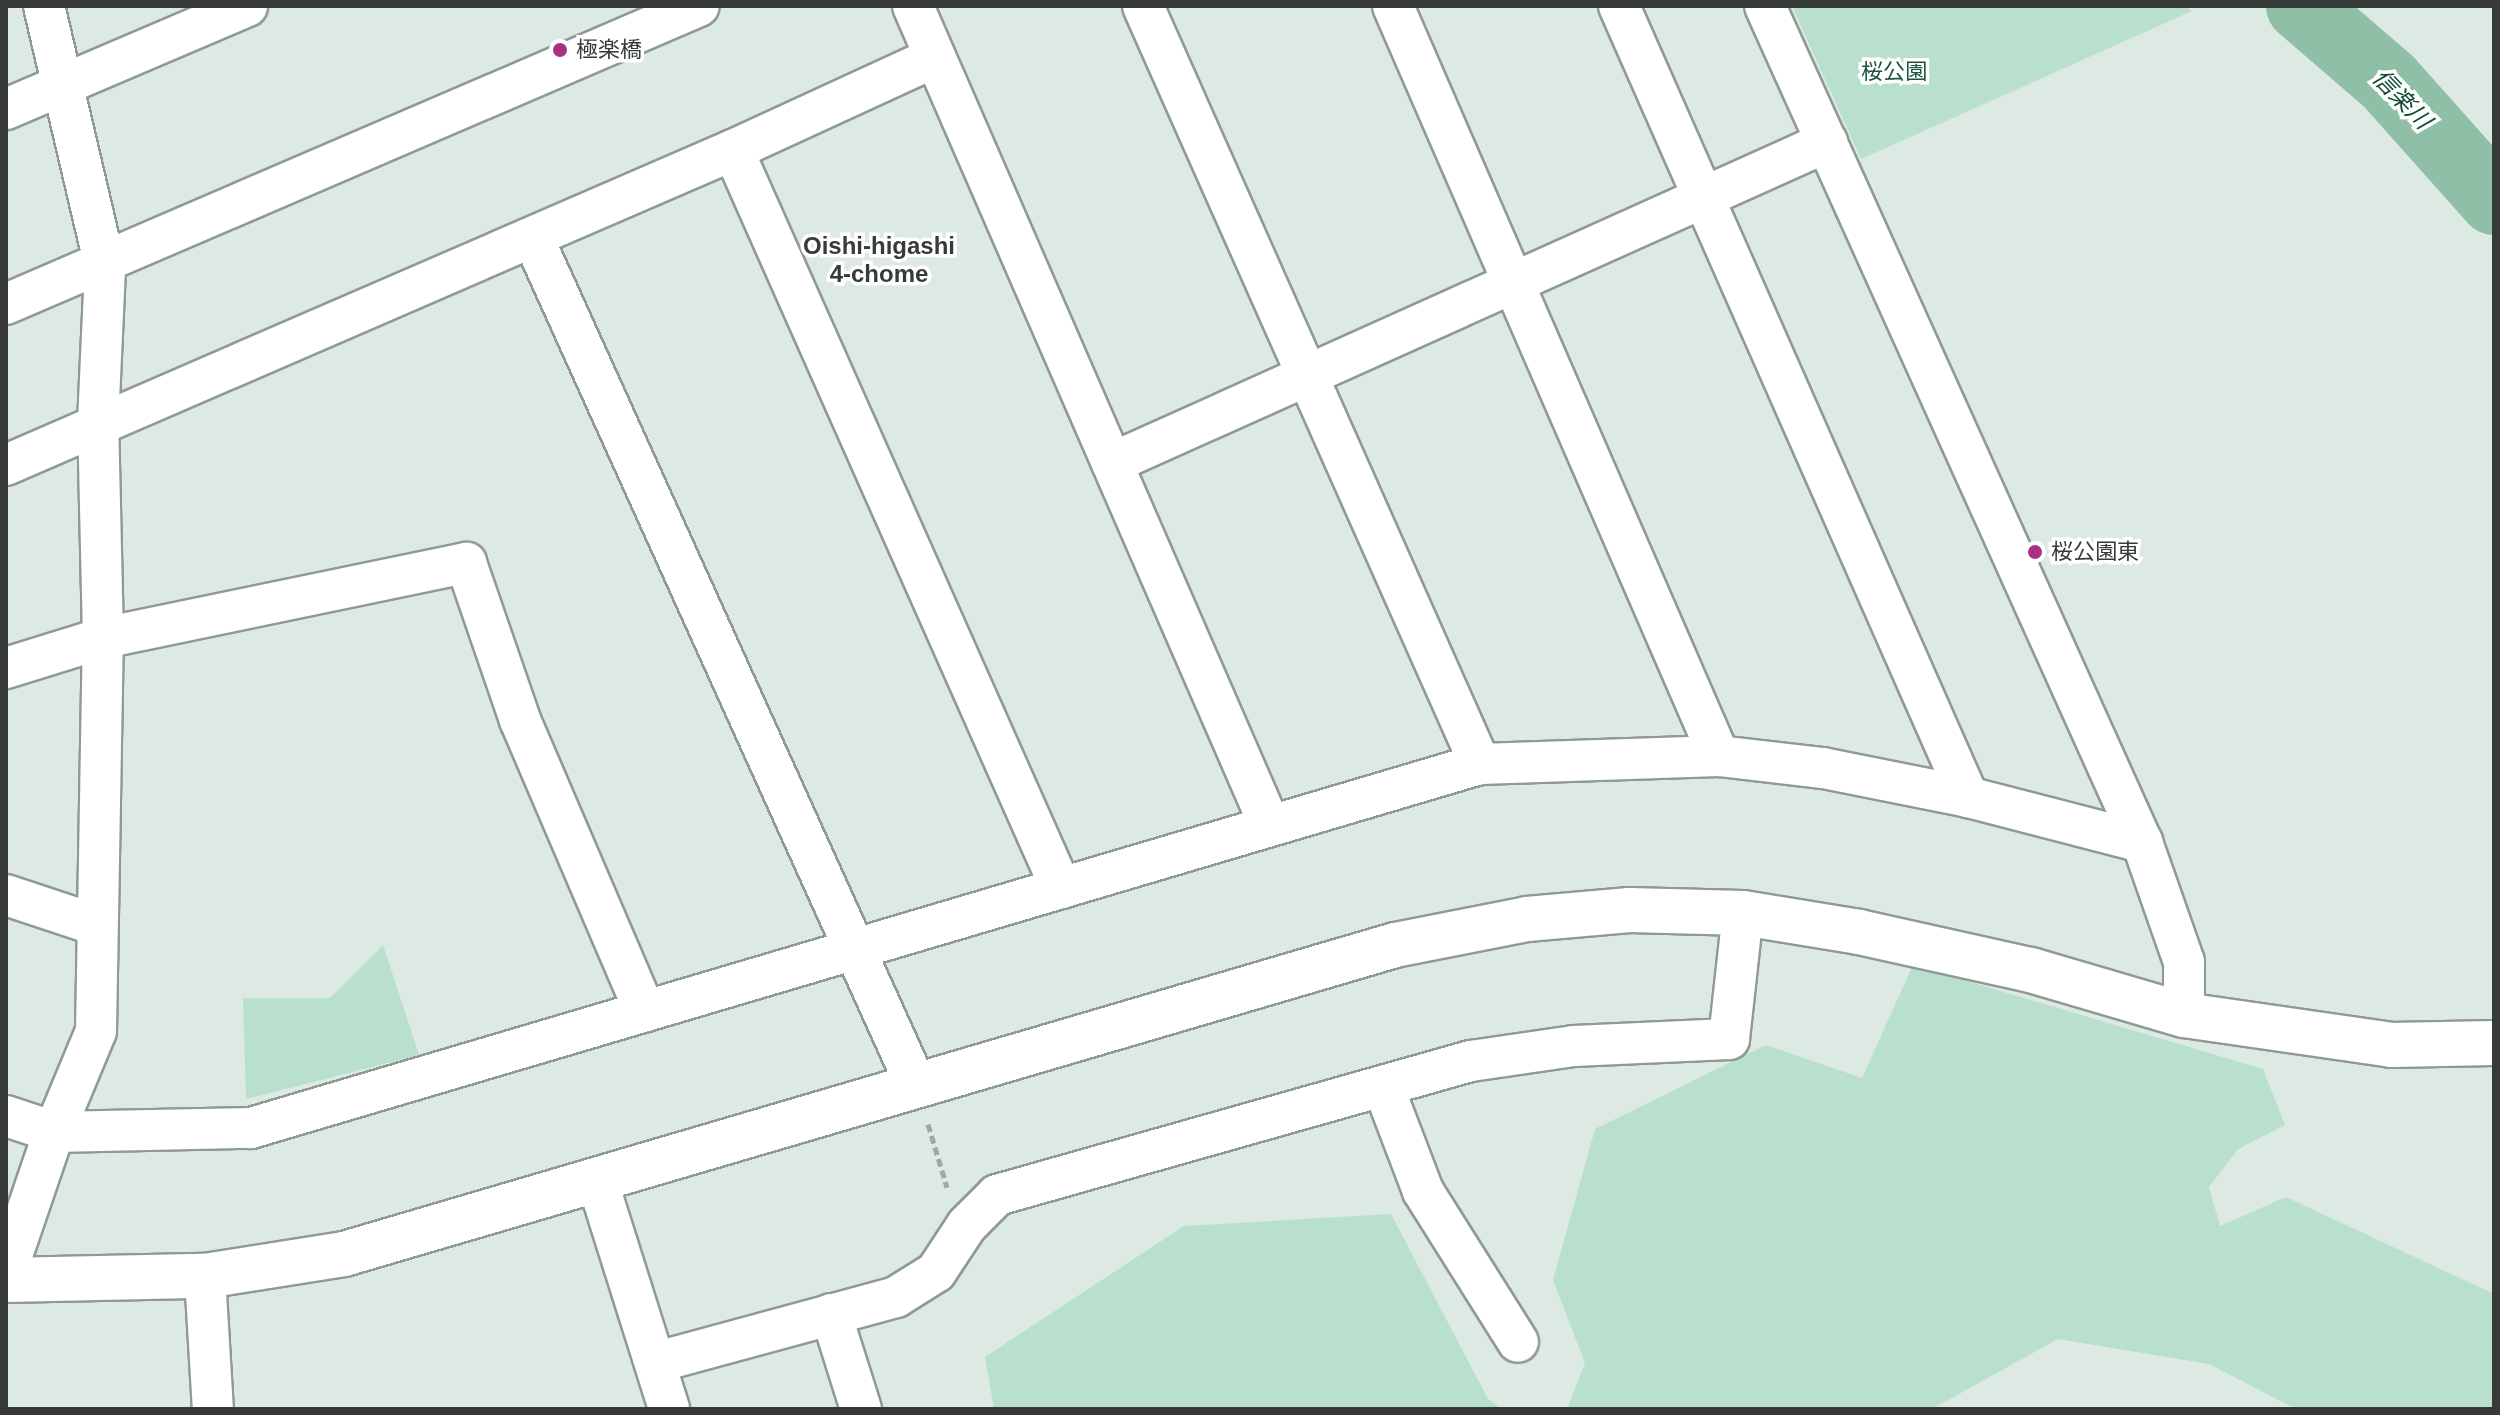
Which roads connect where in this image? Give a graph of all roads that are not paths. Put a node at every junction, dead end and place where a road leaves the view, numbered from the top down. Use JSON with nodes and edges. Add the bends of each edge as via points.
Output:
{"nodes":[{"id":1,"x":44,"y":6,"type":"edge"},
{"id":2,"x":247,"y":6,"type":"edge"},
{"id":3,"x":699,"y":6,"type":"edge"},
{"id":4,"x":913,"y":6,"type":"edge"},
{"id":5,"x":1143,"y":6,"type":"edge"},
{"id":6,"x":1393,"y":6,"type":"edge"},
{"id":7,"x":1619,"y":6,"type":"edge"},
{"id":8,"x":1765,"y":6,"type":"edge"},
{"id":9,"x":935,"y":57,"type":"junction"},
{"id":10,"x":64,"y":88,"type":"junction"},
{"id":11,"x":6,"y":109,"type":"edge"},
{"id":12,"x":1827,"y":142,"type":"junction"},
{"id":13,"x":733,"y":150,"type":"junction"},
{"id":14,"x":1704,"y":198,"type":"junction"},
{"id":15,"x":533,"y":238,"type":"junction"},
{"id":16,"x":105,"y":266,"type":"junction"},
{"id":17,"x":1514,"y":283,"type":"junction"},
{"id":18,"x":6,"y":304,"type":"edge"},
{"id":19,"x":1307,"y":376,"type":"junction"},
{"id":20,"x":98,"y":423,"type":"junction"},
{"id":21,"x":1112,"y":463,"type":"junction"},
{"id":22,"x":6,"y":465,"type":"edge"},
{"id":23,"x":103,"y":638,"type":"junction"},
{"id":24,"x":6,"y":668,"type":"edge"},
{"id":25,"x":1719,"y":756,"type":"junction"},
{"id":26,"x":1480,"y":764,"type":"junction"},
{"id":27,"x":1968,"y":797,"type":"junction"},
{"id":28,"x":1270,"y":826,"type":"junction"},
{"id":29,"x":2142,"y":842,"type":"junction"},
{"id":30,"x":1061,"y":888,"type":"junction"},
{"id":31,"x":6,"y":895,"type":"edge"},
{"id":32,"x":1743,"y":913,"type":"junction"},
{"id":33,"x":96,"y":925,"type":"junction"},
{"id":34,"x":854,"y":950,"type":"junction"},
{"id":35,"x":645,"y":1011,"type":"junction"},
{"id":36,"x":2184,"y":1015,"type":"junction"},
{"id":37,"x":2494,"y":1043,"type":"edge"},
{"id":38,"x":916,"y":1085,"type":"junction"},
{"id":39,"x":1383,"y":1086,"type":"junction"},
{"id":40,"x":6,"y":1116,"type":"edge"},
{"id":41,"x":54,"y":1132,"type":"junction"},
{"id":42,"x":597,"y":1180,"type":"junction"},
{"id":43,"x":6,"y":1273,"type":"edge"},
{"id":44,"x":205,"y":1276,"type":"junction"},
{"id":45,"x":6,"y":1280,"type":"edge"},
{"id":46,"x":831,"y":1314,"type":"junction"},
{"id":47,"x":1518,"y":1342,"type":"dead end"},
{"id":48,"x":657,"y":1362,"type":"junction"},
{"id":49,"x":213,"y":1409,"type":"edge"},
{"id":50,"x":669,"y":1409,"type":"edge"},
{"id":51,"x":861,"y":1409,"type":"edge"}],
"edges":[{"from":1,"to":10,"type":"street"},
{"from":2,"to":10,"type":"street"},
{"from":3,"to":16,"type":"street"},
{"from":4,"to":9,"type":"street"},
{"from":5,"to":19,"type":"street"},
{"from":6,"to":17,"type":"street"},
{"from":7,"to":14,"type":"street"},
{"from":8,"to":12,"type":"street"},
{"from":9,"to":13,"type":"street"},
{"from":9,"to":21,"type":"street"},
{"from":10,"to":11,"type":"street"},
{"from":10,"to":16,"type":"street"},
{"from":12,"to":14,"type":"street"},
{"from":12,"to":29,"type":"street"},
{"from":13,"to":15,"type":"street"},
{"from":13,"to":30,"type":"street"},
{"from":14,"to":17,"type":"street"},
{"from":14,"to":27,"type":"street"},
{"from":15,"to":20,"type":"street"},
{"from":15,"to":34,"type":"street"},
{"from":16,"to":18,"type":"street"},
{"from":16,"to":20,"type":"street"},
{"from":17,"to":19,"type":"street"},
{"from":17,"to":25,"type":"street"},
{"from":19,"to":21,"type":"street"},
{"from":19,"to":26,"type":"street"},
{"from":20,"to":22,"type":"street"},
{"from":20,"to":23,"type":"street"},
{"from":21,"to":28,"type":"street"},
{"from":23,"to":24,"type":"street"},
{"from":23,"to":33,"type":"street"},
{"from":23,"to":35,"type":"street","via":[[466,563],[520,720]]},
{"from":25,"to":26,"type":"street"},
{"from":25,"to":27,"type":"street","via":[[1823,768]]},
{"from":26,"to":28,"type":"street"},
{"from":27,"to":29,"type":"street"},
{"from":28,"to":30,"type":"street"},
{"from":29,"to":36,"type":"street","via":[[2184,962]]},
{"from":30,"to":34,"type":"street"},
{"from":31,"to":33,"type":"street"},
{"from":32,"to":36,"type":"street","via":[[2031,970]]},
{"from":32,"to":38,"type":"street","via":[[1630,910],[1541,917],[1395,945]]},
{"from":32,"to":39,"type":"street","via":[[1729,1039],[1559,1048],[1471,1061]]},
{"from":33,"to":41,"type":"street","via":[[96,1031]]},
{"from":34,"to":35,"type":"street"},
{"from":34,"to":38,"type":"street"},
{"from":35,"to":41,"type":"street","via":[[251,1128]]},
{"from":36,"to":37,"type":"street","via":[[2391,1045]]},
{"from":38,"to":42,"type":"street"},
{"from":39,"to":46,"type":"street","via":[[997,1195],[936,1272],[896,1297]]},
{"from":39,"to":47,"type":"street","via":[[1423,1191]]},
{"from":40,"to":41,"type":"street"},
{"from":41,"to":43,"type":"street"},
{"from":42,"to":44,"type":"street","via":[[344,1254]]},
{"from":42,"to":48,"type":"street"},
{"from":44,"to":45,"type":"street"},
{"from":44,"to":49,"type":"street"},
{"from":46,"to":48,"type":"street"},
{"from":46,"to":51,"type":"street"},
{"from":48,"to":50,"type":"street"}]}
